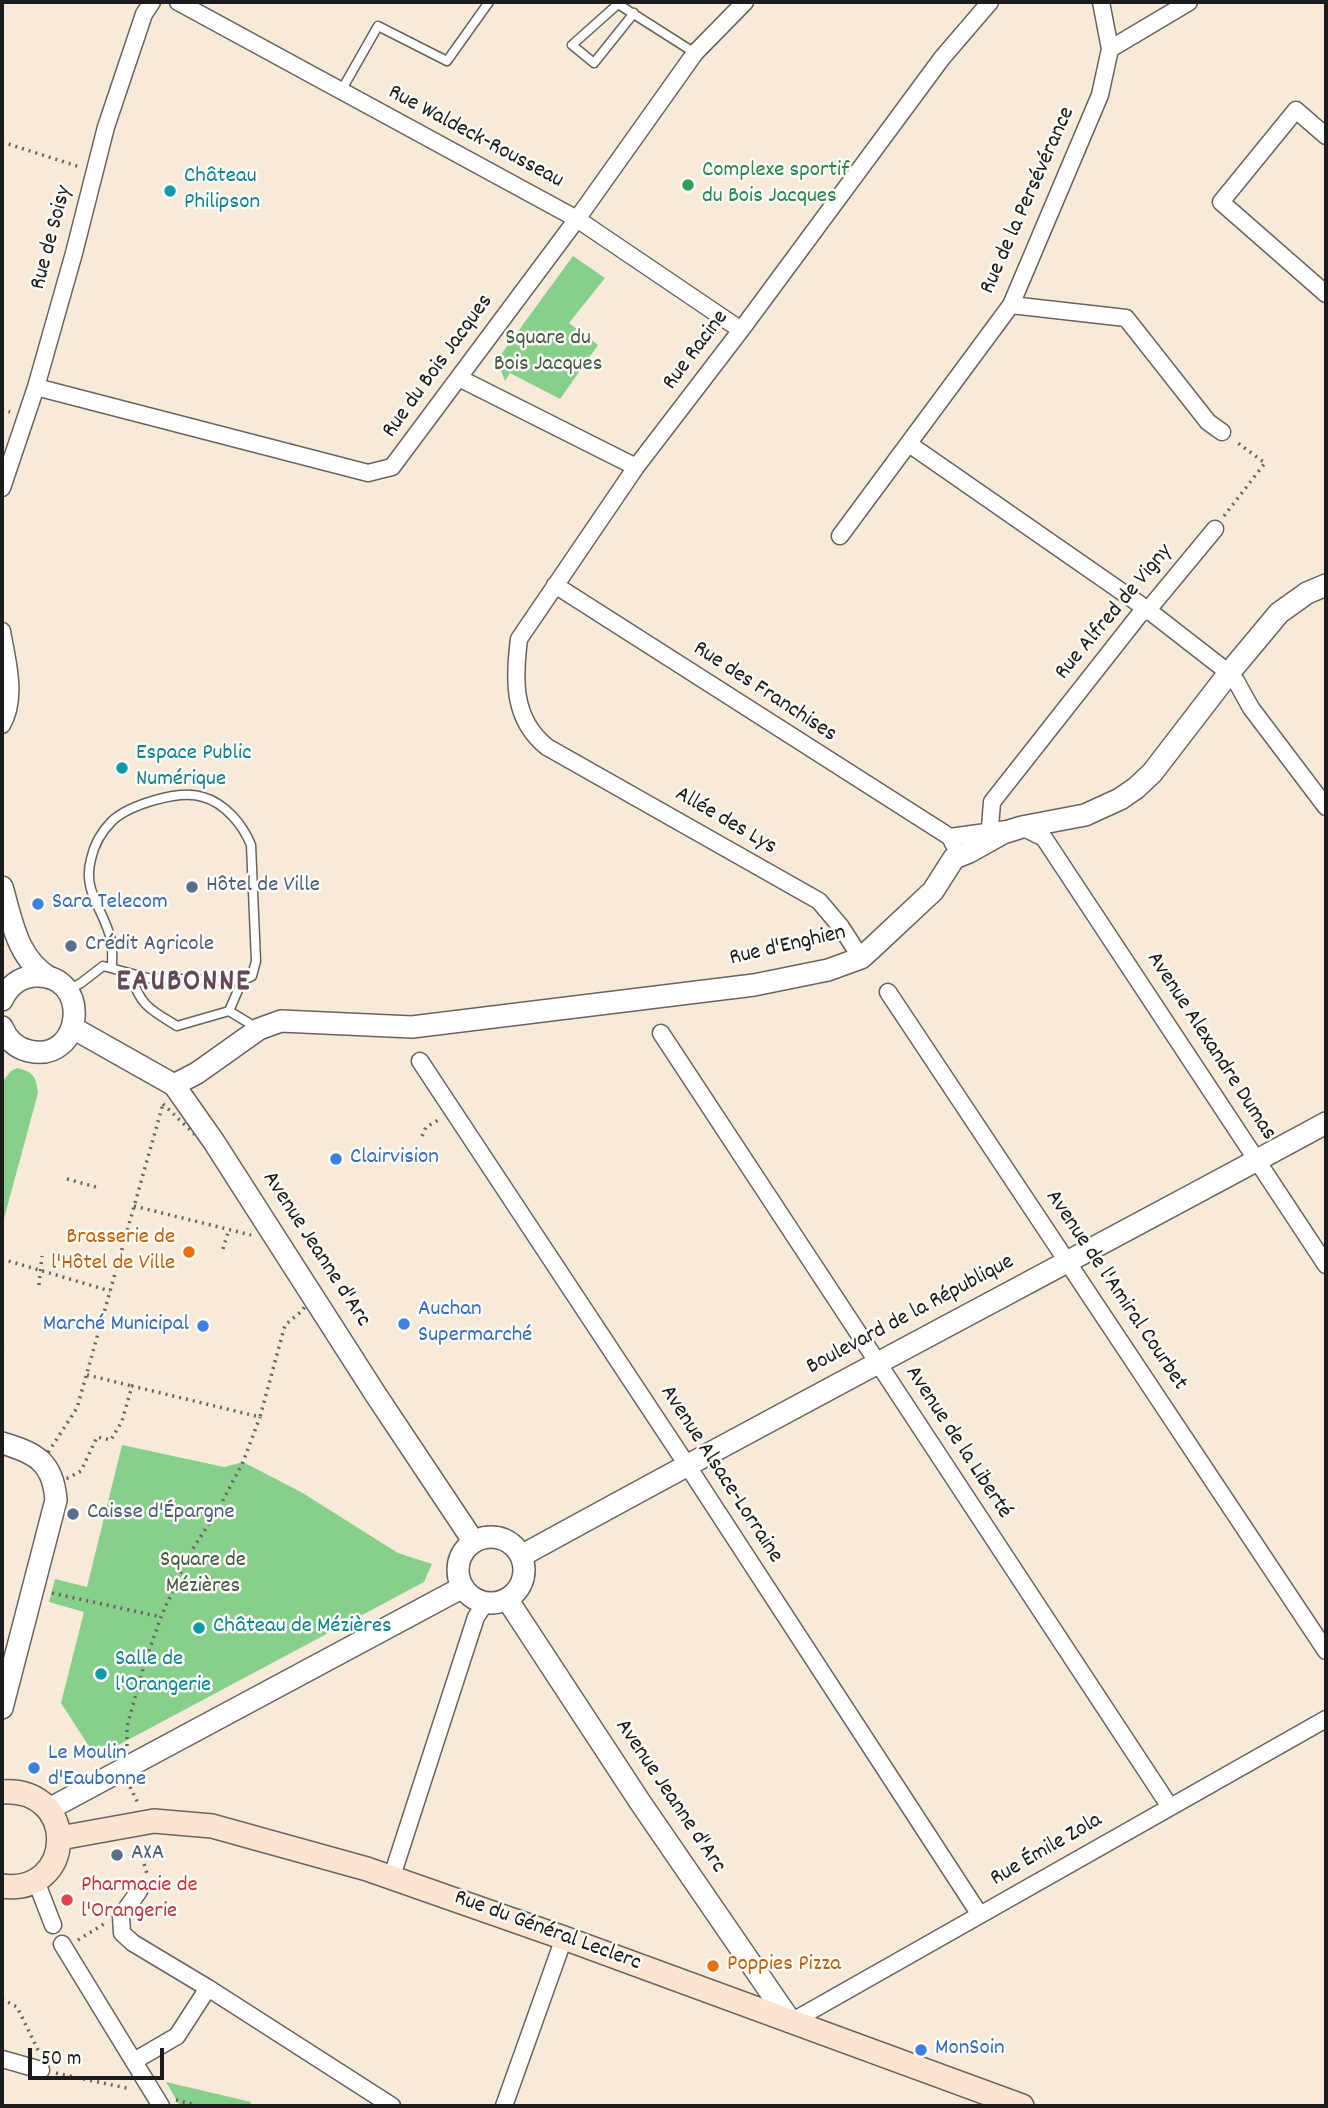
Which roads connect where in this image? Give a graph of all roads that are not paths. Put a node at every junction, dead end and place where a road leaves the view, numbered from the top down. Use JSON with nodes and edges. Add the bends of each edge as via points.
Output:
{"nodes":[{"id":1,"x":152,"y":2,"type":"edge"},
{"id":2,"x":178,"y":2,"type":"edge"},
{"id":3,"x":488,"y":2,"type":"edge"},
{"id":4,"x":745,"y":2,"type":"edge"},
{"id":5,"x":990,"y":2,"type":"edge"},
{"id":6,"x":1101,"y":2,"type":"edge"},
{"id":7,"x":1189,"y":2,"type":"edge"},
{"id":8,"x":619,"y":3,"type":"edge"},
{"id":9,"x":202,"y":8,"type":"edge"},
{"id":10,"x":634,"y":13,"type":"junction"},
{"id":11,"x":1110,"y":49,"type":"junction"},
{"id":12,"x":695,"y":53,"type":"junction"},
{"id":13,"x":341,"y":91,"type":"junction"},
{"id":14,"x":1326,"y":136,"type":"edge"},
{"id":15,"x":577,"y":219,"type":"junction"},
{"id":16,"x":1326,"y":294,"type":"edge"},
{"id":17,"x":1010,"y":305,"type":"junction"},
{"id":18,"x":741,"y":330,"type":"junction"},
{"id":19,"x":459,"y":378,"type":"junction"},
{"id":20,"x":36,"y":387,"type":"junction"},
{"id":21,"x":1222,"y":432,"type":"road end"},
{"id":22,"x":909,"y":444,"type":"junction"},
{"id":23,"x":636,"y":467,"type":"junction"},
{"id":24,"x":2,"y":488,"type":"edge"},
{"id":25,"x":1215,"y":529,"type":"road end"},
{"id":26,"x":839,"y":536,"type":"dead end"},
{"id":27,"x":555,"y":585,"type":"junction"},
{"id":28,"x":1326,"y":585,"type":"edge"},
{"id":29,"x":1148,"y":610,"type":"junction"},
{"id":30,"x":2,"y":631,"type":"edge"},
{"id":31,"x":1229,"y":673,"type":"junction"},
{"id":32,"x":6,"y":702,"type":"edge"},
{"id":33,"x":2,"y":724,"type":"edge"},
{"id":34,"x":547,"y":747,"type":"joint"},
{"id":35,"x":1326,"y":807,"type":"edge"},
{"id":36,"x":1080,"y":817,"type":"junction"},
{"id":37,"x":1022,"y":827,"type":"junction"},
{"id":38,"x":989,"y":836,"type":"junction"},
{"id":39,"x":950,"y":837,"type":"junction"},
{"id":40,"x":969,"y":852,"type":"junction"},
{"id":41,"x":1055,"y":854,"type":"junction"},
{"id":42,"x":2,"y":887,"type":"edge"},
{"id":43,"x":22,"y":950,"type":"junction"},
{"id":44,"x":861,"y":958,"type":"junction"},
{"id":45,"x":112,"y":967,"type":"junction"},
{"id":46,"x":131,"y":975,"type":"junction"},
{"id":47,"x":242,"y":981,"type":"junction"},
{"id":48,"x":58,"y":984,"type":"junction"},
{"id":49,"x":888,"y":992,"type":"dead end"},
{"id":50,"x":5,"y":994,"type":"edge"},
{"id":51,"x":229,"y":1011,"type":"junction"},
{"id":52,"x":2,"y":1028,"type":"edge"},
{"id":53,"x":73,"y":1028,"type":"junction"},
{"id":54,"x":259,"y":1029,"type":"junction"},
{"id":55,"x":661,"y":1032,"type":"dead end"},
{"id":56,"x":21,"y":1049,"type":"junction"},
{"id":57,"x":420,"y":1061,"type":"dead end"},
{"id":58,"x":2,"y":1062,"type":"edge"},
{"id":59,"x":174,"y":1085,"type":"junction"},
{"id":60,"x":1326,"y":1123,"type":"edge"},
{"id":61,"x":1257,"y":1160,"type":"junction"},
{"id":62,"x":1069,"y":1263,"type":"junction"},
{"id":63,"x":1326,"y":1265,"type":"edge"},
{"id":64,"x":877,"y":1363,"type":"junction"},
{"id":65,"x":2,"y":1443,"type":"edge"},
{"id":66,"x":687,"y":1465,"type":"junction"},
{"id":67,"x":474,"y":1542,"type":"junction"},
{"id":68,"x":521,"y":1556,"type":"junction"},
{"id":69,"x":463,"y":1587,"type":"junction"},
{"id":70,"x":507,"y":1599,"type":"junction"},
{"id":71,"x":486,"y":1602,"type":"junction"},
{"id":72,"x":1326,"y":1651,"type":"edge"},
{"id":73,"x":2,"y":1708,"type":"edge"},
{"id":74,"x":1326,"y":1719,"type":"edge"},
{"id":75,"x":2,"y":1791,"type":"edge"},
{"id":76,"x":1170,"y":1807,"type":"junction"},
{"id":77,"x":49,"y":1809,"type":"junction"},
{"id":78,"x":60,"y":1838,"type":"junction"},
{"id":79,"x":392,"y":1876,"type":"junction"},
{"id":80,"x":36,"y":1881,"type":"junction"},
{"id":81,"x":2,"y":1886,"type":"edge"},
{"id":82,"x":139,"y":1891,"type":"dead end"},
{"id":83,"x":980,"y":1916,"type":"junction"},
{"id":84,"x":53,"y":1925,"type":"dead end"},
{"id":85,"x":564,"y":1938,"type":"junction"},
{"id":86,"x":63,"y":1946,"type":"road end"},
{"id":87,"x":208,"y":1988,"type":"junction"},
{"id":88,"x":791,"y":2022,"type":"junction"},
{"id":89,"x":2,"y":2059,"type":"edge"},
{"id":90,"x":134,"y":2062,"type":"junction"},
{"id":91,"x":45,"y":2071,"type":"road end"},
{"id":92,"x":157,"y":2100,"type":"edge"},
{"id":93,"x":392,"y":2106,"type":"edge"},
{"id":94,"x":504,"y":2106,"type":"edge"},
{"id":95,"x":1022,"y":2106,"type":"edge"}],
"edges":[{"from":1,"to":20,"type":"street","name":"Rue de Soisy","via":[[106,127]]},
{"from":2,"to":9,"type":"street","name":"Rue Waldeck-Rousseau"},
{"from":3,"to":13,"type":"lane","via":[[447,61],[378,26]]},
{"from":4,"to":12,"type":"street","name":"Rue du Bois Jacques"},
{"from":5,"to":18,"type":"street","name":"Rue Racine","via":[[942,58]]},
{"from":6,"to":11,"type":"street","name":"Rue de la Persévérance"},
{"from":7,"to":11,"type":"street"},
{"from":8,"to":10,"type":"lane"},
{"from":8,"to":10,"type":"lane","via":[[572,45],[594,63]]},
{"from":9,"to":13,"type":"street","name":"Rue Waldeck-Rousseau"},
{"from":10,"to":12,"type":"lane"},
{"from":11,"to":17,"type":"street","name":"Rue de la Persévérance","via":[[1100,95]]},
{"from":12,"to":15,"type":"street","name":"Rue du Bois Jacques"},
{"from":13,"to":15,"type":"street","name":"Rue Waldeck-Rousseau"},
{"from":14,"to":16,"type":"street","via":[[1296,110],[1220,202]]},
{"from":15,"to":18,"type":"street","name":"Rue Waldeck-Rousseau"},
{"from":15,"to":19,"type":"street","name":"Rue du Bois Jacques"},
{"from":17,"to":21,"type":"street","via":[[1126,318],[1208,422]]},
{"from":17,"to":22,"type":"street","name":"Rue de la Persévérance"},
{"from":18,"to":23,"type":"street","name":"Rue Racine"},
{"from":19,"to":20,"type":"street","name":"Rue du Bois Jacques","via":[[398,461],[385,470],[368,473]]},
{"from":19,"to":23,"type":"street"},
{"from":20,"to":24,"type":"street","name":"Rue de Soisy"},
{"from":22,"to":26,"type":"street","name":"Rue de la Persévérance"},
{"from":22,"to":29,"type":"street"},
{"from":23,"to":27,"type":"street","name":"Rue Racine"},
{"from":25,"to":29,"type":"street","name":"Rue Alfred de Vigny"},
{"from":27,"to":34,"type":"street","name":"Rue Racine","via":[[519,639],[517,663],[518,705],[528,727]]},
{"from":27,"to":39,"type":"street","name":"Rue des Franchises"},
{"from":28,"to":31,"type":"street","name":"Rue d'Enghien","via":[[1279,613]]},
{"from":29,"to":31,"type":"street"},
{"from":29,"to":38,"type":"street","name":"Rue Alfred de Vigny","via":[[1140,614],[992,802]]},
{"from":30,"to":32,"type":"street","via":[[10,677]]},
{"from":31,"to":35,"type":"street"},
{"from":31,"to":36,"type":"street","name":"Rue d'Enghien","via":[[1136,788]]},
{"from":32,"to":33,"type":"street","via":[[8,711]]},
{"from":34,"to":44,"type":"street","name":"Allée des Lys","via":[[819,901]]},
{"from":36,"to":37,"type":"street","name":"Rue d'Enghien"},
{"from":36,"to":41,"type":"street","via":[[1056,835]]},
{"from":37,"to":38,"type":"street","name":"Rue d'Enghien"},
{"from":37,"to":41,"type":"street","name":"Avenue Alexandre Dumas","via":[[1044,838]]},
{"from":38,"to":39,"type":"street"},
{"from":38,"to":40,"type":"street","name":"Rue d'Enghien"},
{"from":39,"to":40,"type":"street","name":"Rue des Franchises","via":[[955,846]]},
{"from":40,"to":44,"type":"street","name":"Rue d'Enghien","via":[[954,858],[933,891]]},
{"from":41,"to":61,"type":"street","name":"Avenue Alexandre Dumas"},
{"from":42,"to":43,"type":"street"},
{"from":43,"to":48,"type":"street","via":[[32,965]]},
{"from":43,"to":50,"type":"street","via":[[20,968]]},
{"from":44,"to":54,"type":"street","name":"Rue d'Enghien","via":[[828,970],[754,985],[634,1001],[412,1027],[281,1021]]},
{"from":45,"to":46,"type":"lane"},
{"from":45,"to":47,"type":"lane","via":[[112,943],[88,884],[91,858],[101,835],[113,820],[144,805],[179,795],[202,796],[231,814],[251,845],[256,961],[253,976]]},
{"from":45,"to":48,"type":"lane","via":[[103,966],[81,983]]},
{"from":46,"to":47,"type":"lane"},
{"from":46,"to":51,"type":"lane","via":[[137,996],[177,1026]]},
{"from":47,"to":51,"type":"lane"},
{"from":48,"to":50,"type":"street","via":[[29,976]]},
{"from":48,"to":53,"type":"street","via":[[73,1002]]},
{"from":49,"to":62,"type":"street","name":"Avenue de l'Amiral Courbet"},
{"from":51,"to":54,"type":"lane"},
{"from":52,"to":56,"type":"street"},
{"from":53,"to":56,"type":"street","via":[[54,1048]]},
{"from":53,"to":59,"type":"street","name":"Avenue Jeanne d'Arc"},
{"from":54,"to":59,"type":"street","name":"Rue d'Enghien"},
{"from":55,"to":64,"type":"street","name":"Avenue de la Liberté"},
{"from":56,"to":58,"type":"street"},
{"from":57,"to":66,"type":"street","name":"Avenue Alsace-Lorraine"},
{"from":59,"to":67,"type":"street","name":"Avenue Jeanne d'Arc"},
{"from":60,"to":61,"type":"street","name":"Boulevard de la République"},
{"from":61,"to":62,"type":"street","name":"Boulevard de la République"},
{"from":61,"to":63,"type":"street","name":"Avenue Alexandre Dumas"},
{"from":62,"to":64,"type":"street","name":"Boulevard de la République"},
{"from":62,"to":72,"type":"street","name":"Avenue de l'Amiral Courbet"},
{"from":64,"to":66,"type":"street","name":"Boulevard de la République"},
{"from":64,"to":76,"type":"street","name":"Avenue de la Liberté"},
{"from":65,"to":73,"type":"street","via":[[38,1452],[55,1487],[56,1500]]},
{"from":66,"to":68,"type":"street","name":"Boulevard de la République"},
{"from":66,"to":83,"type":"street","name":"Avenue Alsace-Lorraine"},
{"from":67,"to":68,"type":"street","via":[[501,1539]]},
{"from":67,"to":69,"type":"street","via":[[461,1557]]},
{"from":68,"to":70,"type":"street","via":[[523,1576]]},
{"from":69,"to":71,"type":"street"},
{"from":69,"to":77,"type":"street"},
{"from":70,"to":71,"type":"street"},
{"from":70,"to":88,"type":"street","name":"Avenue Jeanne d'Arc"},
{"from":71,"to":79,"type":"street","via":[[476,1617]]},
{"from":74,"to":76,"type":"street","name":"Rue Émile Zola"},
{"from":75,"to":77,"type":"main road","via":[[28,1794]]},
{"from":76,"to":83,"type":"street","name":"Rue Émile Zola"},
{"from":77,"to":78,"type":"main road"},
{"from":78,"to":79,"type":"main road","name":"Rue du Général Leclerc","via":[[154,1821],[212,1826]]},
{"from":78,"to":80,"type":"main road","via":[[54,1862]]},
{"from":79,"to":85,"type":"main road","name":"Rue du Général Leclerc"},
{"from":80,"to":81,"type":"main road"},
{"from":80,"to":84,"type":"street"},
{"from":82,"to":87,"type":"street","via":[[121,1916],[122,1933]]},
{"from":83,"to":88,"type":"street","name":"Rue Émile Zola"},
{"from":85,"to":88,"type":"main road","name":"Rue du Général Leclerc"},
{"from":85,"to":94,"type":"street"},
{"from":86,"to":90,"type":"street"},
{"from":87,"to":90,"type":"street","via":[[177,2036]]},
{"from":87,"to":93,"type":"street"},
{"from":88,"to":95,"type":"main road","name":"Rue du Général Leclerc"},
{"from":89,"to":91,"type":"street"},
{"from":90,"to":92,"type":"street"}]}
